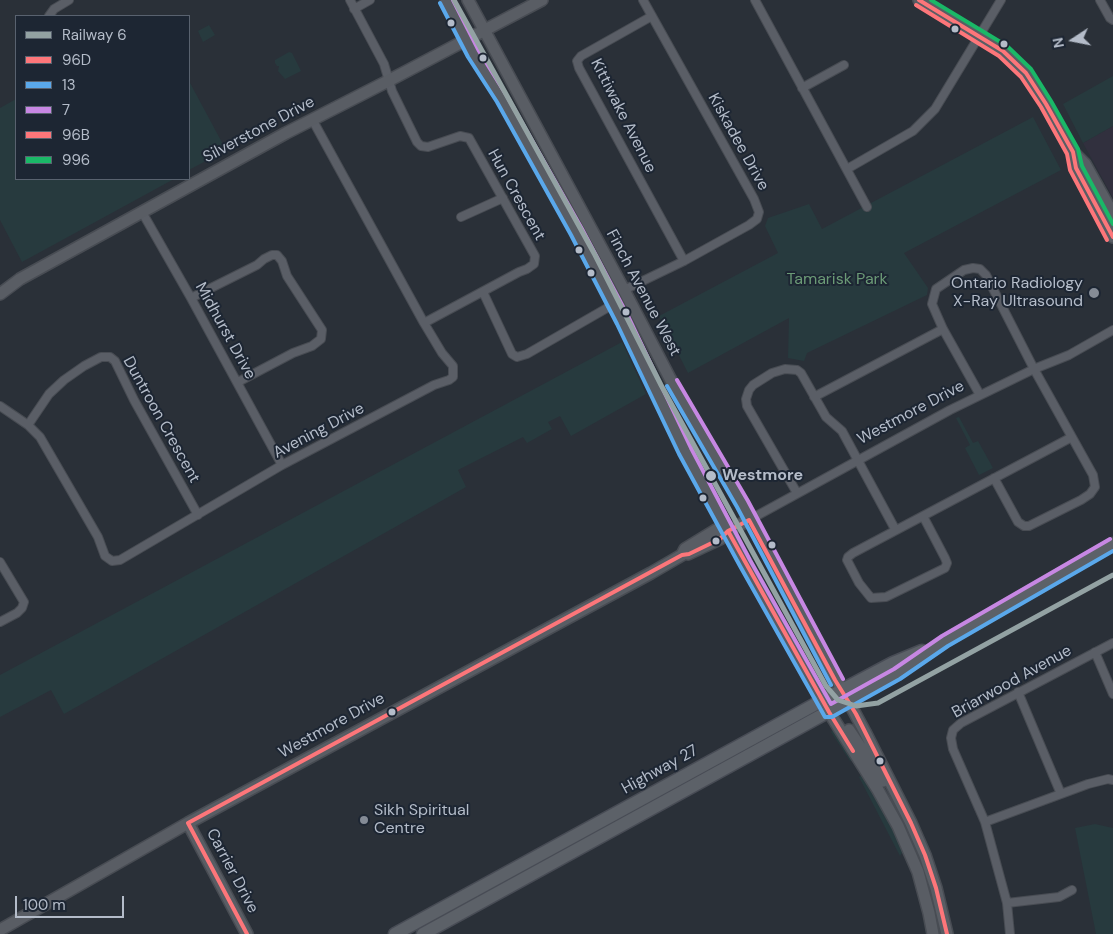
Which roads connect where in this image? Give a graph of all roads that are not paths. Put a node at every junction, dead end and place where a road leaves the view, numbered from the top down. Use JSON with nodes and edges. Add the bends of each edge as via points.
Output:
{"nodes":[{"id":1,"x":69,"y":0,"type":"edge"},
{"id":2,"x":350,"y":0,"type":"edge"},
{"id":3,"x":370,"y":0,"type":"edge"},
{"id":4,"x":446,"y":0,"type":"edge"},
{"id":5,"x":468,"y":0,"type":"edge"},
{"id":6,"x":542,"y":0,"type":"edge"},
{"id":7,"x":643,"y":0,"type":"edge"},
{"id":8,"x":755,"y":0,"type":"edge"},
{"id":9,"x":919,"y":0,"type":"edge"},
{"id":10,"x":1001,"y":0,"type":"edge"},
{"id":11,"x":1100,"y":0,"type":"edge"},
{"id":12,"x":354,"y":9,"type":"junction"},
{"id":13,"x":50,"y":15,"type":"edge"},
{"id":14,"x":652,"y":16,"type":"junction"},
{"id":15,"x":1113,"y":20,"type":"edge"},
{"id":16,"x":485,"y":31,"type":"junction"},
{"id":17,"x":979,"y":36,"type":"junction"},
{"id":18,"x":467,"y":40,"type":"junction"},
{"id":19,"x":844,"y":65,"type":"dead end"},
{"id":20,"x":388,"y":81,"type":"junction"},
{"id":21,"x":802,"y":88,"type":"junction"},
{"id":22,"x":312,"y":119,"type":"junction"},
{"id":23,"x":1073,"y":152,"type":"junction"},
{"id":24,"x":847,"y":169,"type":"junction"},
{"id":25,"x":502,"y":198,"type":"junction"},
{"id":26,"x":867,"y":206,"type":"dead end"},
{"id":27,"x":142,"y":212,"type":"junction"},
{"id":28,"x":1113,"y":214,"type":"edge"},
{"id":29,"x":461,"y":217,"type":"dead end"},
{"id":30,"x":1113,"y":236,"type":"edge"},
{"id":31,"x":684,"y":260,"type":"junction"},
{"id":32,"x":624,"y":290,"type":"junction"},
{"id":33,"x":1,"y":292,"type":"edge"},
{"id":34,"x":483,"y":292,"type":"junction"},
{"id":35,"x":191,"y":298,"type":"junction"},
{"id":36,"x":614,"y":304,"type":"junction"},
{"id":37,"x":424,"y":323,"type":"junction"},
{"id":38,"x":943,"y":329,"type":"junction"},
{"id":39,"x":1113,"y":330,"type":"edge"},
{"id":40,"x":1034,"y":369,"type":"junction"},
{"id":41,"x":238,"y":382,"type":"junction"},
{"id":42,"x":980,"y":395,"type":"junction"},
{"id":43,"x":814,"y":396,"type":"junction"},
{"id":44,"x":0,"y":406,"type":"edge"},
{"id":45,"x":28,"y":425,"type":"junction"},
{"id":46,"x":1072,"y":437,"type":"junction"},
{"id":47,"x":857,"y":461,"type":"junction"},
{"id":48,"x":282,"y":465,"type":"junction"},
{"id":49,"x":994,"y":478,"type":"junction"},
{"id":50,"x":797,"y":493,"type":"junction"},
{"id":51,"x":198,"y":515,"type":"junction"},
{"id":52,"x":923,"y":516,"type":"junction"},
{"id":53,"x":749,"y":520,"type":"junction"},
{"id":54,"x":896,"y":529,"type":"junction"},
{"id":55,"x":728,"y":531,"type":"junction"},
{"id":56,"x":1113,"y":544,"type":"edge"},
{"id":57,"x":0,"y":562,"type":"edge"},
{"id":58,"x":0,"y":622,"type":"edge"},
{"id":59,"x":945,"y":641,"type":"junction"},
{"id":60,"x":1113,"y":643,"type":"edge"},
{"id":61,"x":1095,"y":652,"type":"junction"},
{"id":62,"x":842,"y":690,"type":"junction"},
{"id":63,"x":1018,"y":692,"type":"junction"},
{"id":64,"x":1113,"y":694,"type":"edge"},
{"id":65,"x":825,"y":699,"type":"junction"},
{"id":66,"x":849,"y":701,"type":"junction"},
{"id":67,"x":832,"y":710,"type":"junction"},
{"id":68,"x":1113,"y":780,"type":"edge"},
{"id":69,"x":1061,"y":794,"type":"junction"},
{"id":70,"x":905,"y":810,"type":"junction"},
{"id":71,"x":985,"y":822,"type":"junction"},
{"id":72,"x":188,"y":823,"type":"junction"},
{"id":73,"x":926,"y":855,"type":"junction"},
{"id":74,"x":913,"y":858,"type":"junction"},
{"id":75,"x":1072,"y":890,"type":"dead end"},
{"id":76,"x":1007,"y":903,"type":"junction"},
{"id":77,"x":0,"y":930,"type":"edge"},
{"id":78,"x":247,"y":934,"type":"edge"},
{"id":79,"x":395,"y":934,"type":"edge"},
{"id":80,"x":423,"y":934,"type":"edge"},
{"id":81,"x":933,"y":934,"type":"edge"},
{"id":82,"x":946,"y":934,"type":"edge"},
{"id":83,"x":1010,"y":934,"type":"edge"}],
"edges":[{"from":1,"to":13,"type":"street"},
{"from":2,"to":12,"type":"street"},
{"from":3,"to":12,"type":"street"},
{"from":4,"to":18,"type":"main road","name":"Finch Avenue West"},
{"from":5,"to":16,"type":"main road","name":"Finch Avenue West"},
{"from":6,"to":16,"type":"main road","name":"Silverstone Drive"},
{"from":7,"to":14,"type":"street","name":"Kiskadee Drive"},
{"from":8,"to":21,"type":"street"},
{"from":9,"to":17,"type":"main road"},
{"from":10,"to":17,"type":"street"},
{"from":11,"to":15,"type":"street"},
{"from":12,"to":20,"type":"street","via":[[385,67]]},
{"from":14,"to":31,"type":"street","name":"Kittiwake Avenue","via":[[581,56],[577,62]]},
{"from":14,"to":31,"type":"street","name":"Kiskadee Drive","via":[[759,212],[750,225]]},
{"from":16,"to":18,"type":"main road","name":"Silverstone Drive"},
{"from":16,"to":32,"type":"main road","name":"Finch Avenue West"},
{"from":17,"to":23,"type":"main road","via":[[1003,51],[1026,73]]},
{"from":17,"to":24,"type":"street","via":[[935,110],[900,140]]},
{"from":18,"to":20,"type":"main road","name":"Silverstone Drive"},
{"from":18,"to":36,"type":"main road","name":"Finch Avenue West","via":[[541,167]]},
{"from":19,"to":21,"type":"street"},
{"from":20,"to":22,"type":"main road","name":"Silverstone Drive"},
{"from":20,"to":25,"type":"street","name":"Hun Crescent","via":[[411,132],[421,146],[428,147],[460,136],[469,138]]},
{"from":21,"to":24,"type":"street"},
{"from":22,"to":27,"type":"main road","name":"Silverstone Drive"},
{"from":22,"to":37,"type":"street","name":"Avening Drive"},
{"from":23,"to":28,"type":"main road","via":[[1085,164]]},
{"from":23,"to":30,"type":"main road","via":[[1076,168]]},
{"from":24,"to":26,"type":"street"},
{"from":25,"to":29,"type":"street"},
{"from":25,"to":34,"type":"street","name":"Hun Crescent","via":[[535,256],[534,264]]},
{"from":27,"to":33,"type":"main road","name":"Silverstone Drive"},
{"from":27,"to":35,"type":"street","name":"Midhurst Drive"},
{"from":31,"to":32,"type":"street","name":"Kiskadee Drive"},
{"from":32,"to":53,"type":"main road","name":"Finch Avenue West"},
{"from":34,"to":36,"type":"street","via":[[512,354],[517,357]]},
{"from":34,"to":37,"type":"street","name":"Hun Crescent"},
{"from":35,"to":41,"type":"street","name":"Midhurst Drive"},
{"from":35,"to":41,"type":"street","via":[[277,255],[322,330],[321,339],[312,346]]},
{"from":36,"to":55,"type":"main road","name":"Finch Avenue West"},
{"from":37,"to":48,"type":"street","name":"Avening Drive","via":[[453,366],[453,377]]},
{"from":38,"to":40,"type":"street","via":[[932,304],[936,289],[964,270],[980,269]]},
{"from":38,"to":42,"type":"street"},
{"from":38,"to":43,"type":"street"},
{"from":39,"to":40,"type":"street","name":"Westmore Drive","via":[[1069,355]]},
{"from":40,"to":42,"type":"street","name":"Westmore Drive"},
{"from":40,"to":46,"type":"street"},
{"from":41,"to":48,"type":"street","name":"Midhurst Drive"},
{"from":42,"to":47,"type":"street","name":"Westmore Drive"},
{"from":43,"to":47,"type":"street","via":[[826,417],[842,431]]},
{"from":43,"to":50,"type":"street","via":[[801,373],[785,369],[754,385],[746,399]]},
{"from":44,"to":45,"type":"street","name":"Avening Drive"},
{"from":45,"to":51,"type":"street","name":"Avening Drive","via":[[40,437],[98,537],[105,556],[112,561],[120,560]]},
{"from":45,"to":51,"type":"street","name":"Duntroon Crescent","via":[[49,394],[64,380],[101,357],[110,356]]},
{"from":46,"to":49,"type":"street"},
{"from":46,"to":49,"type":"street","via":[[1093,475],[1095,487],[1081,500],[1024,526],[1018,522]]},
{"from":47,"to":50,"type":"street","name":"Westmore Drive"},
{"from":47,"to":54,"type":"street"},
{"from":48,"to":51,"type":"street","name":"Avening Drive"},
{"from":49,"to":52,"type":"street"},
{"from":50,"to":53,"type":"street","name":"Westmore Drive"},
{"from":52,"to":54,"type":"street"},
{"from":52,"to":54,"type":"street","via":[[945,558],[945,568],[886,597],[870,598],[859,583],[848,557]]},
{"from":53,"to":55,"type":"main road","name":"Westmore Drive"},
{"from":53,"to":62,"type":"main road","name":"Finch Avenue West"},
{"from":55,"to":65,"type":"main road","name":"Finch Avenue West"},
{"from":55,"to":72,"type":"main road","name":"Westmore Drive","via":[[720,539],[682,555]]},
{"from":56,"to":59,"type":"main road","name":"Highway 27"},
{"from":57,"to":58,"type":"street","via":[[24,602],[17,613]]},
{"from":59,"to":62,"type":"main road","name":"Highway 27"},
{"from":59,"to":66,"type":"main road","name":"Highway 27","via":[[897,674]]},
{"from":60,"to":61,"type":"street","name":"Briarwood Avenue"},
{"from":61,"to":63,"type":"street","name":"Briarwood Avenue"},
{"from":61,"to":64,"type":"street"},
{"from":62,"to":65,"type":"main road","name":"Highway 27"},
{"from":62,"to":66,"type":"main road","name":"Finch Avenue West"},
{"from":63,"to":69,"type":"street"},
{"from":63,"to":71,"type":"street","name":"Briarwood Avenue","via":[[953,730],[953,749]]},
{"from":65,"to":67,"type":"main road","name":"Finch Avenue West"},
{"from":65,"to":79,"type":"main road","name":"Highway 27"},
{"from":66,"to":67,"type":"main road","name":"Highway 27"},
{"from":66,"to":70,"type":"main road","name":"Finch Avenue West"},
{"from":67,"to":70,"type":"main road","name":"Finch Avenue West"},
{"from":67,"to":74,"type":"main road","name":"Finch Avenue West"},
{"from":67,"to":80,"type":"main road","name":"Highway 27"},
{"from":68,"to":69,"type":"street","via":[[1098,781]]},
{"from":69,"to":71,"type":"street"},
{"from":70,"to":73,"type":"main road","name":"Finch Avenue West"},
{"from":71,"to":76,"type":"street","name":"Briarwood Avenue"},
{"from":72,"to":77,"type":"main road","name":"Westmore Drive"},
{"from":72,"to":78,"type":"main road","name":"Carrier Drive"},
{"from":73,"to":74,"type":"main road"},
{"from":73,"to":82,"type":"main road","name":"Finch Avenue West"},
{"from":74,"to":81,"type":"main road","name":"Finch Avenue West"},
{"from":75,"to":76,"type":"street","via":[[1059,896]]},
{"from":76,"to":83,"type":"street","name":"Briarwood Avenue"}]}
